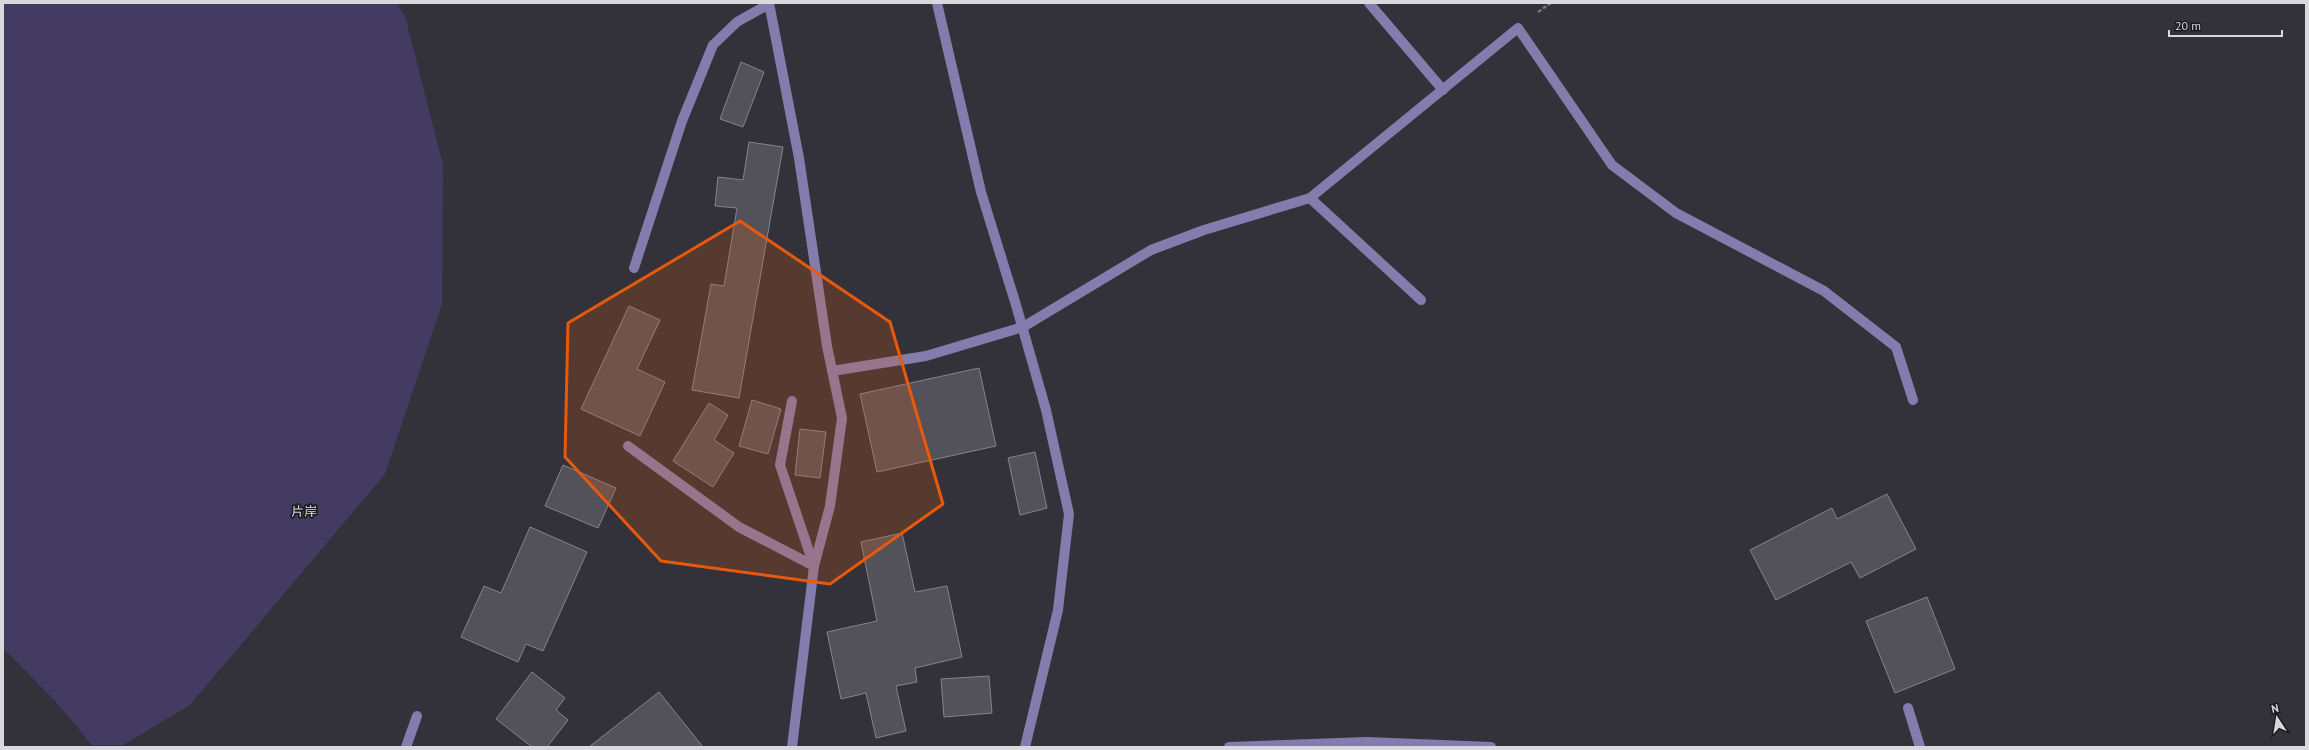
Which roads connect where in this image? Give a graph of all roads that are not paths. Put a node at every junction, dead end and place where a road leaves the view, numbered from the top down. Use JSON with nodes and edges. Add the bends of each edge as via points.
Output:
{"nodes":[{"id":1,"x":769,"y":3,"type":"edge"},
{"id":2,"x":937,"y":3,"type":"edge"},
{"id":3,"x":1369,"y":3,"type":"edge"},
{"id":4,"x":1443,"y":90,"type":"junction"},
{"id":5,"x":1310,"y":198,"type":"junction"},
{"id":6,"x":634,"y":268,"type":"dead end"},
{"id":7,"x":1422,"y":300,"type":"dead end"},
{"id":8,"x":1023,"y":327,"type":"junction"},
{"id":9,"x":832,"y":371,"type":"junction"},
{"id":10,"x":1913,"y":400,"type":"dead end"},
{"id":11,"x":792,"y":401,"type":"dead end"},
{"id":12,"x":628,"y":446,"type":"dead end"},
{"id":13,"x":814,"y":566,"type":"junction"},
{"id":14,"x":1908,"y":708,"type":"dead end"},
{"id":15,"x":417,"y":716,"type":"dead end"},
{"id":16,"x":406,"y":747,"type":"edge"},
{"id":17,"x":792,"y":747,"type":"edge"},
{"id":18,"x":1026,"y":747,"type":"edge"},
{"id":19,"x":1229,"y":747,"type":"edge"},
{"id":20,"x":1491,"y":747,"type":"edge"},
{"id":21,"x":1920,"y":747,"type":"edge"}],
"edges":[{"from":1,"to":6,"type":"street","via":[[737,22],[713,45],[682,121]]},
{"from":1,"to":9,"type":"street","via":[[799,158]]},
{"from":2,"to":8,"type":"street","via":[[981,192]]},
{"from":3,"to":4,"type":"street"},
{"from":4,"to":5,"type":"street"},
{"from":4,"to":10,"type":"street","via":[[1518,28],[1612,165],[1676,213],[1824,291],[1896,346]]},
{"from":5,"to":7,"type":"street"},
{"from":5,"to":8,"type":"street","via":[[1204,230],[1150,250]]},
{"from":8,"to":9,"type":"street","via":[[926,356]]},
{"from":8,"to":18,"type":"street","via":[[1046,410],[1069,514],[1058,610]]},
{"from":9,"to":13,"type":"street","via":[[842,418],[830,506]]},
{"from":11,"to":13,"type":"street","via":[[780,465]]},
{"from":12,"to":13,"type":"street","via":[[739,527]]},
{"from":13,"to":17,"type":"street"},
{"from":14,"to":21,"type":"street"},
{"from":15,"to":16,"type":"street"},
{"from":19,"to":20,"type":"street","via":[[1367,742]]}]}
